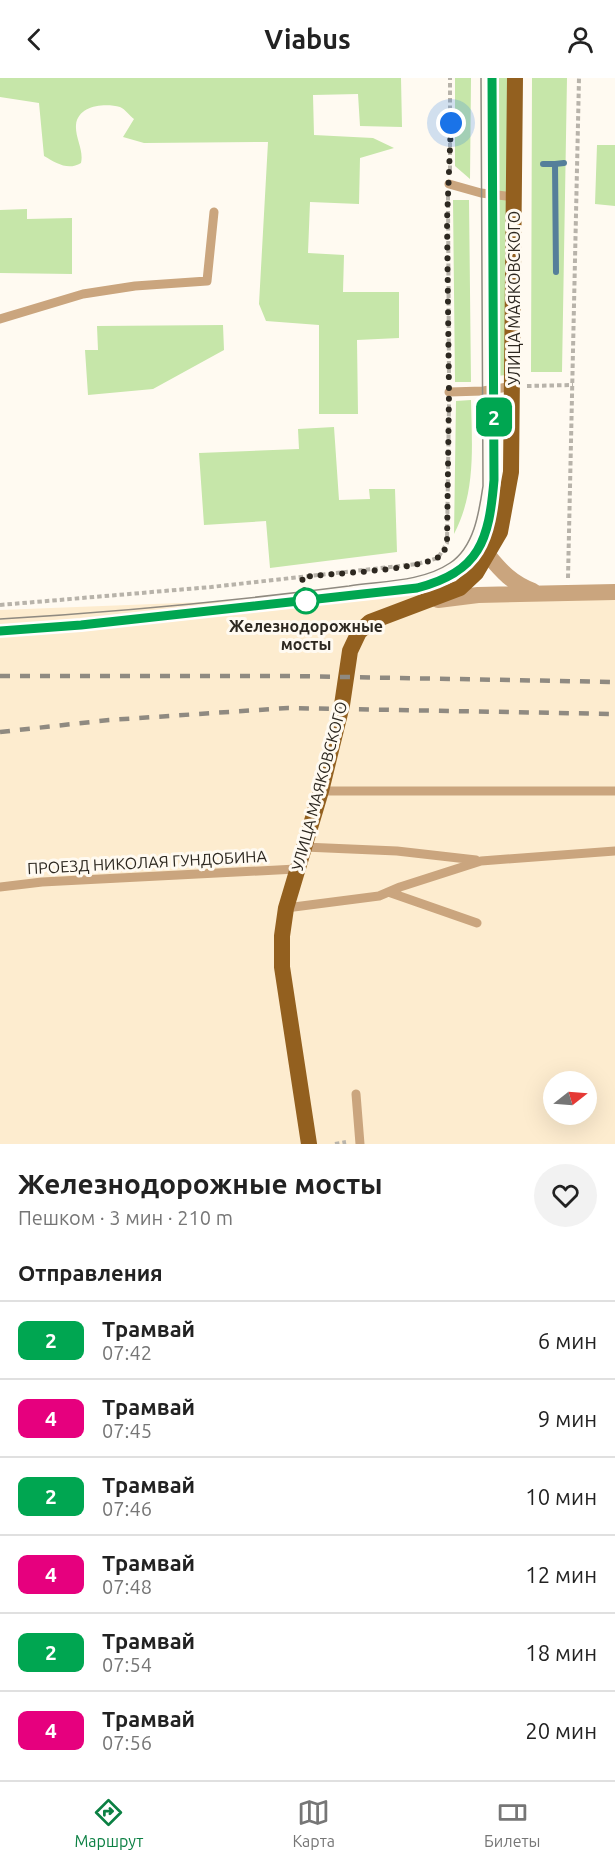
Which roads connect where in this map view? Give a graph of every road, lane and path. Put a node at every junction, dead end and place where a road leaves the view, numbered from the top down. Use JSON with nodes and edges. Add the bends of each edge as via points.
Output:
{"nodes":[{"id":1,"x":450,"y":78,"type":"edge"},
{"id":2,"x":515,"y":78,"type":"edge"},
{"id":3,"x":579,"y":78,"type":"edge"},
{"id":4,"x":449,"y":184,"type":"junction"},
{"id":5,"x":515,"y":197,"type":"junction"},
{"id":6,"x":214,"y":212,"type":"dead end"},
{"id":7,"x":0,"y":319,"type":"edge"},
{"id":8,"x":573,"y":385,"type":"junction"},
{"id":9,"x":514,"y":386,"type":"junction"},
{"id":10,"x":449,"y":392,"type":"junction"},
{"id":11,"x":488,"y":555,"type":"junction"},
{"id":12,"x":615,"y":592,"type":"edge"},
{"id":13,"x":540,"y":593,"type":"junction"},
{"id":14,"x":568,"y":593,"type":"junction"},
{"id":15,"x":414,"y":604,"type":"junction"},
{"id":16,"x":0,"y":605,"type":"edge"},
{"id":17,"x":615,"y":790,"type":"edge"},
{"id":18,"x":321,"y":792,"type":"junction"},
{"id":19,"x":304,"y":847,"type":"junction"},
{"id":20,"x":615,"y":851,"type":"edge"},
{"id":21,"x":481,"y":861,"type":"junction"},
{"id":22,"x":296,"y":869,"type":"junction"},
{"id":23,"x":0,"y":887,"type":"edge"},
{"id":24,"x":391,"y":893,"type":"junction"},
{"id":25,"x":286,"y":908,"type":"junction"},
{"id":26,"x":477,"y":923,"type":"dead end"},
{"id":27,"x":356,"y":1094,"type":"dead end"},
{"id":28,"x":356,"y":1143,"type":"edge"},
{"id":29,"x":309,"y":1144,"type":"edge"},
{"id":30,"x":335,"y":1144,"type":"edge"}],
"edges":[{"from":1,"to":4,"type":"path"},
{"from":2,"to":5,"type":"main road","name":"УЛИЦА МАЯКОВСКОГО"},
{"from":3,"to":8,"type":"path"},
{"from":4,"to":5,"type":"lane"},
{"from":4,"to":10,"type":"path"},
{"from":5,"to":9,"type":"main road","name":"УЛИЦА МАЯКОВСКОГО"},
{"from":6,"to":7,"type":"lane","via":[[207,281],[83,294]]},
{"from":8,"to":9,"type":"path"},
{"from":8,"to":14,"type":"path"},
{"from":9,"to":10,"type":"lane"},
{"from":9,"to":11,"type":"main road","name":"УЛИЦА МАЯКОВСКОГО","via":[[508,503]]},
{"from":10,"to":16,"type":"path","via":[[447,543],[438,558],[417,564],[222,586]]},
{"from":11,"to":13,"type":"street","via":[[516,585]]},
{"from":11,"to":15,"type":"main road","name":"УЛИЦА МАЯКОВСКОГО","via":[[460,588]]},
{"from":12,"to":14,"type":"street"},
{"from":13,"to":14,"type":"street"},
{"from":13,"to":15,"type":"street","via":[[468,596]]},
{"from":15,"to":18,"type":"main road","name":"УЛИЦА МАЯКОВСКОГО","via":[[370,622],[354,641]]},
{"from":17,"to":18,"type":"lane"},
{"from":18,"to":19,"type":"main road","name":"УЛИЦА МАЯКОВСКОГО"},
{"from":19,"to":21,"type":"lane","via":[[397,851]]},
{"from":19,"to":22,"type":"main road","name":"УЛИЦА МАЯКОВСКОГО"},
{"from":20,"to":21,"type":"lane"},
{"from":21,"to":24,"type":"lane"},
{"from":22,"to":23,"type":"lane","name":"ПРОЕЗД НИКОЛАЯ ГУНДОБИНА"},
{"from":22,"to":25,"type":"main road","name":"УЛИЦА МАЯКОВСКОГО"},
{"from":24,"to":25,"type":"lane"},
{"from":24,"to":26,"type":"lane"},
{"from":25,"to":29,"type":"main road","name":"УЛИЦА МАЯКОВСКОГО","via":[[282,967]]},
{"from":27,"to":28,"type":"lane"},
{"from":28,"to":30,"type":"path"}]}
